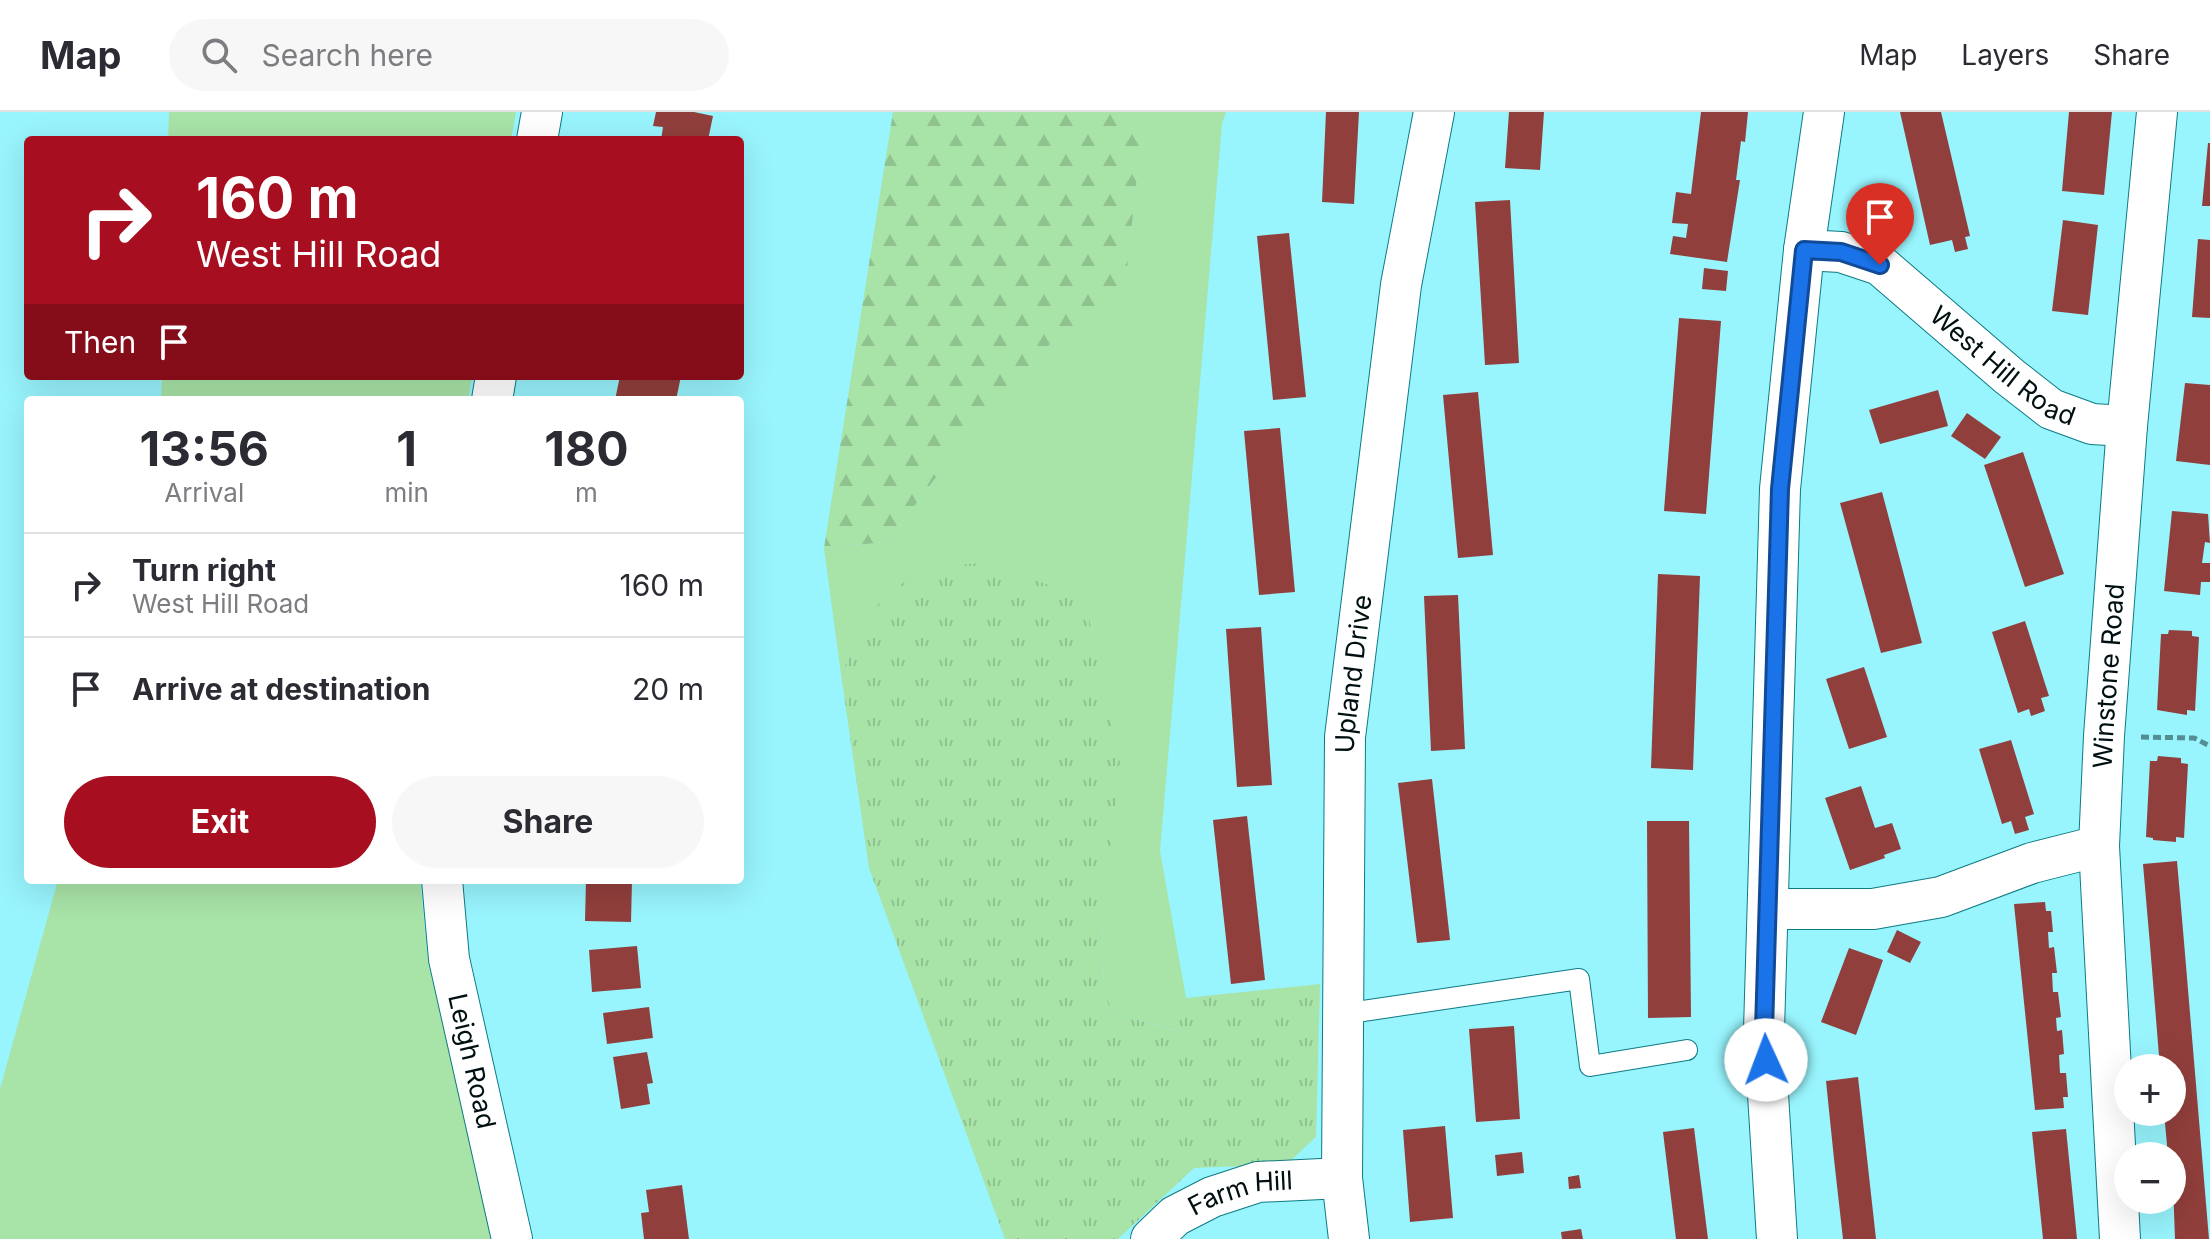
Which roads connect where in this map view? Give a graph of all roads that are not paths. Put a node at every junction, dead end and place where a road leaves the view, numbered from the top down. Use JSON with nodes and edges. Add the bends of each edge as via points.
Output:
{"nodes":[{"id":1,"x":542,"y":112,"type":"edge"},
{"id":2,"x":1434,"y":112,"type":"edge"},
{"id":3,"x":1824,"y":112,"type":"edge"},
{"id":4,"x":2157,"y":112,"type":"edge"},
{"id":5,"x":538,"y":136,"type":"edge"},
{"id":6,"x":1804,"y":250,"type":"junction"},
{"id":7,"x":2127,"y":426,"type":"junction"},
{"id":8,"x":2099,"y":846,"type":"junction"},
{"id":9,"x":442,"y":884,"type":"edge"},
{"id":10,"x":1769,"y":909,"type":"junction"},
{"id":11,"x":1343,"y":1014,"type":"junction"},
{"id":12,"x":1687,"y":1050,"type":"dead end"},
{"id":13,"x":1342,"y":1178,"type":"junction"},
{"id":14,"x":512,"y":1239,"type":"edge"},
{"id":15,"x":1151,"y":1239,"type":"edge"},
{"id":16,"x":1349,"y":1239,"type":"edge"},
{"id":17,"x":1777,"y":1239,"type":"edge"},
{"id":18,"x":2120,"y":1239,"type":"edge"}],
"edges":[{"from":1,"to":5,"type":"street"},
{"from":2,"to":11,"type":"street","name":"Upland Drive","via":[[1401,285],[1345,737]]},
{"from":3,"to":6,"type":"street"},
{"from":4,"to":7,"type":"street","name":"Winstone Road"},
{"from":6,"to":7,"type":"street","name":"West Hill Road","via":[[1841,252],[1880,265],[2051,409],[2092,424]]},
{"from":6,"to":10,"type":"street","via":[[1780,489]]},
{"from":7,"to":8,"type":"street","name":"Winstone Road"},
{"from":8,"to":10,"type":"street","via":[[2032,863],[1941,897],[1873,909]]},
{"from":8,"to":18,"type":"street","name":"Winstone Road"},
{"from":9,"to":14,"type":"street","name":"Leigh Road","via":[[449,959]]},
{"from":10,"to":17,"type":"street","via":[[1764,1030]]},
{"from":11,"to":12,"type":"lane","via":[[1579,979],[1590,1066]]},
{"from":11,"to":13,"type":"street","name":"Upland Drive"},
{"from":13,"to":15,"type":"street","name":"Farm Hill","via":[[1258,1182],[1175,1216]]},
{"from":13,"to":16,"type":"street","name":"Upland Drive"}]}
